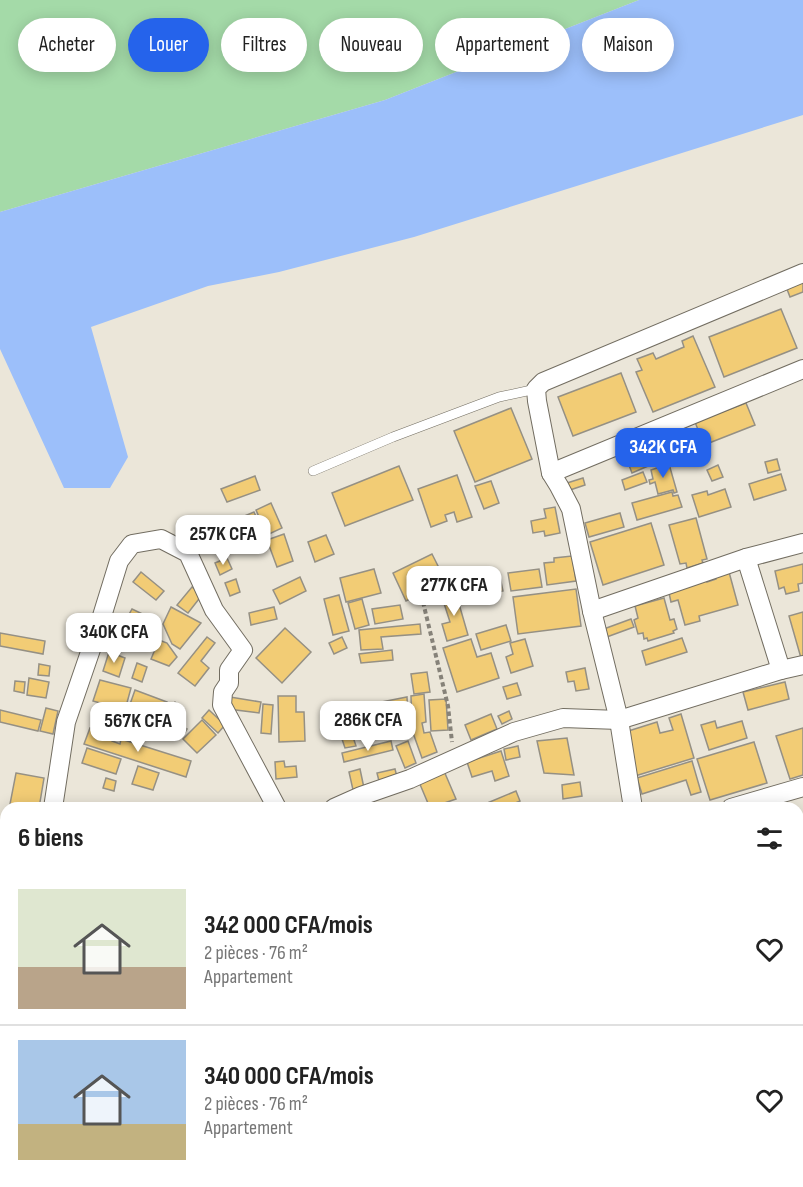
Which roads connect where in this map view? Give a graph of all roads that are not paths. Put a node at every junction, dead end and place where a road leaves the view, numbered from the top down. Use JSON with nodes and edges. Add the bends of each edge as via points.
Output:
{"nodes":[{"id":1,"x":803,"y":273,"type":"edge"},
{"id":2,"x":803,"y":369,"type":"edge"},
{"id":3,"x":536,"y":389,"type":"junction"},
{"id":4,"x":313,"y":471,"type":"dead end"},
{"id":5,"x":551,"y":473,"type":"junction"},
{"id":6,"x":803,"y":543,"type":"edge"},
{"id":7,"x":746,"y":558,"type":"junction"},
{"id":8,"x":592,"y":611,"type":"junction"},
{"id":9,"x":803,"y":665,"type":"edge"},
{"id":10,"x":781,"y":670,"type":"junction"},
{"id":11,"x":620,"y":720,"type":"junction"},
{"id":12,"x":803,"y":787,"type":"edge"},
{"id":13,"x":54,"y":802,"type":"edge"},
{"id":14,"x":274,"y":802,"type":"edge"},
{"id":15,"x":348,"y":802,"type":"edge"},
{"id":16,"x":632,"y":802,"type":"edge"},
{"id":17,"x":752,"y":802,"type":"edge"}],
"edges":[{"from":1,"to":3,"type":"street","via":[[543,382]]},
{"from":2,"to":5,"type":"street"},
{"from":3,"to":4,"type":"lane","via":[[499,398]]},
{"from":3,"to":5,"type":"street"},
{"from":5,"to":8,"type":"street","via":[[571,509]]},
{"from":6,"to":7,"type":"street"},
{"from":7,"to":8,"type":"street"},
{"from":7,"to":10,"type":"street"},
{"from":8,"to":11,"type":"street"},
{"from":9,"to":10,"type":"street"},
{"from":10,"to":11,"type":"street"},
{"from":11,"to":15,"type":"street","via":[[563,718],[514,732]]},
{"from":11,"to":16,"type":"street"},
{"from":12,"to":17,"type":"street"},
{"from":13,"to":14,"type":"street","via":[[66,722],[119,561],[132,544],[161,539],[188,553],[214,610],[243,650],[229,670],[222,705]]}]}
